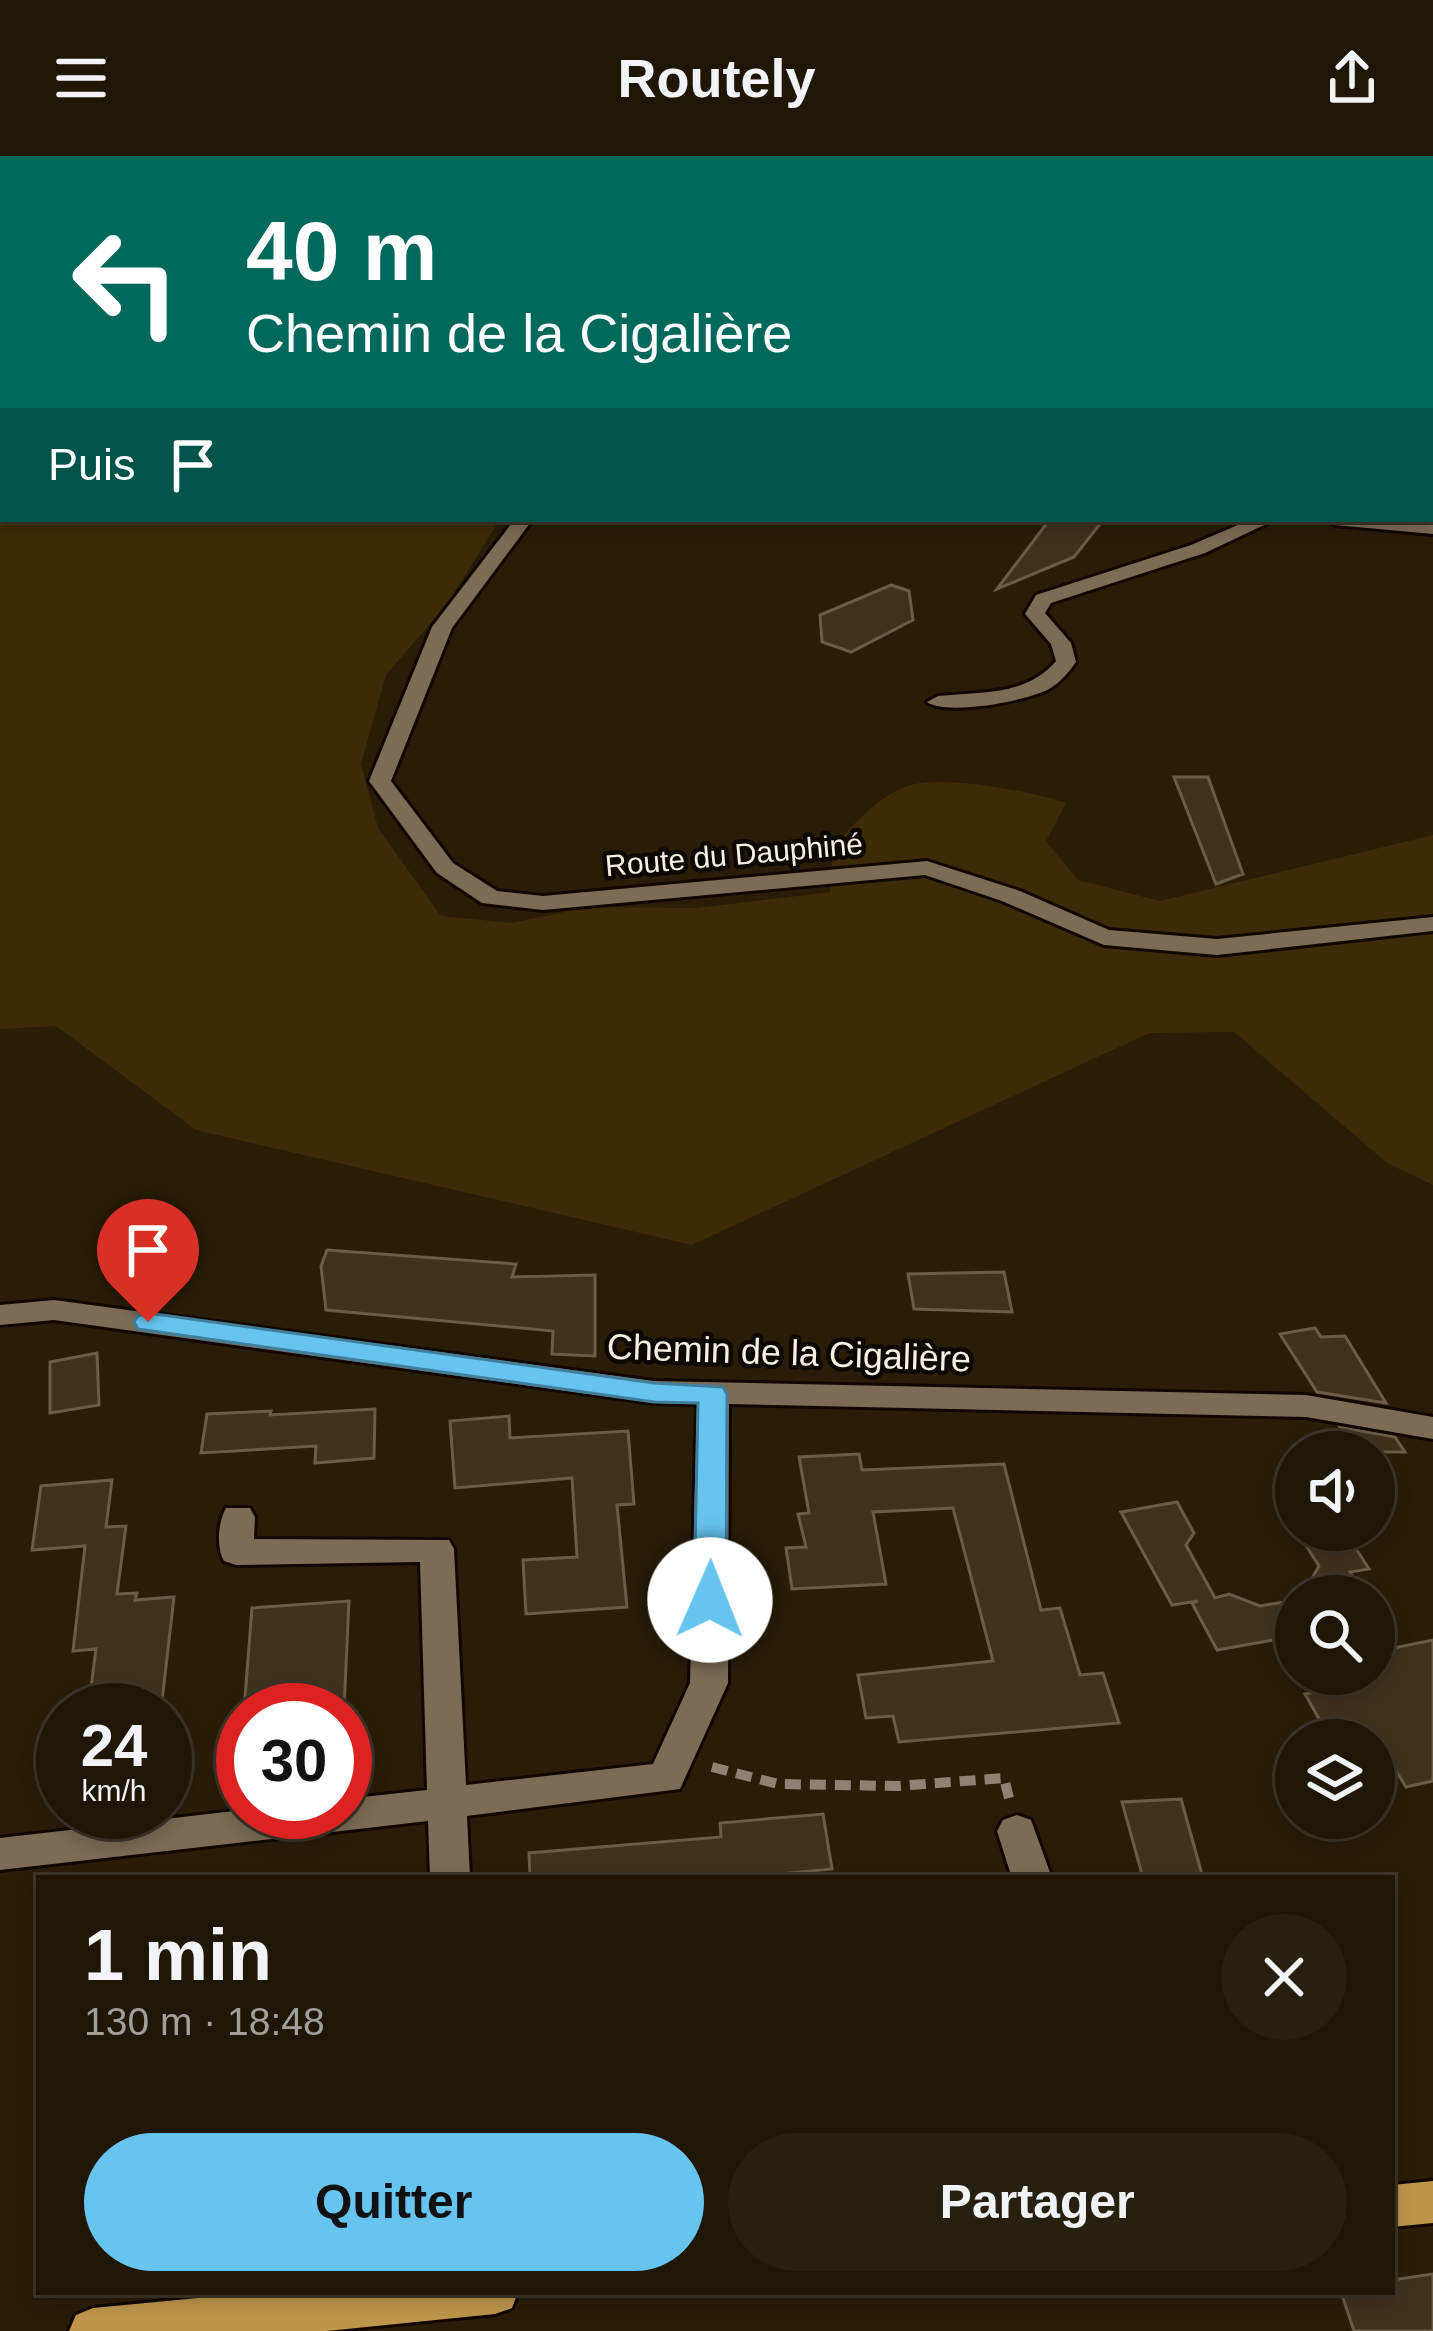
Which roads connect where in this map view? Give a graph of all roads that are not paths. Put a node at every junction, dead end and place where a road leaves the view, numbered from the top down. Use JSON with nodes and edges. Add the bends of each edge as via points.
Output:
{"nodes":[{"id":1,"x":522,"y":522,"type":"edge"},
{"id":2,"x":1261,"y":522,"type":"edge"},
{"id":3,"x":1368,"y":522,"type":"edge"},
{"id":4,"x":1433,"y":528,"type":"edge"},
{"id":5,"x":938,"y":702,"type":"dead end"},
{"id":6,"x":1433,"y":924,"type":"edge"},
{"id":7,"x":1,"y":1321,"type":"edge"},
{"id":8,"x":712,"y":1394,"type":"junction"},
{"id":9,"x":1433,"y":1428,"type":"edge"},
{"id":10,"x":238,"y":1517,"type":"dead end"},
{"id":11,"x":446,"y":1802,"type":"junction"},
{"id":12,"x":1017,"y":1831,"type":"road end"},
{"id":13,"x":0,"y":1854,"type":"edge"},
{"id":14,"x":451,"y":1875,"type":"edge"},
{"id":15,"x":1031,"y":1875,"type":"edge"},
{"id":16,"x":1433,"y":2202,"type":"edge"},
{"id":17,"x":1395,"y":2206,"type":"edge"},
{"id":18,"x":464,"y":2295,"type":"edge"},
{"id":19,"x":93,"y":2331,"type":"edge"}],
"edges":[{"from":1,"to":6,"type":"street","name":"Route du Dauphiné","via":[[442,627],[380,781],[445,868],[491,898],[543,903],[927,868],[1104,938],[1216,946]]},
{"from":2,"to":5,"type":"street","via":[[1042,599],[1035,614],[1061,643],[1066,662],[1056,679],[1029,692]]},
{"from":3,"to":4,"type":"street"},
{"from":7,"to":8,"type":"street","name":"Chemin de la Cigalière","via":[[54,1310]]},
{"from":8,"to":9,"type":"street","name":"Chemin de la Cigalière","via":[[1306,1406]]},
{"from":8,"to":11,"type":"street","via":[[709,1683],[666,1778]]},
{"from":10,"to":11,"type":"street","via":[[236,1552],[437,1549]]},
{"from":11,"to":13,"type":"street"},
{"from":11,"to":14,"type":"street"},
{"from":12,"to":15,"type":"street"},
{"from":16,"to":17,"type":"main road"},
{"from":18,"to":19,"type":"main road"}]}
